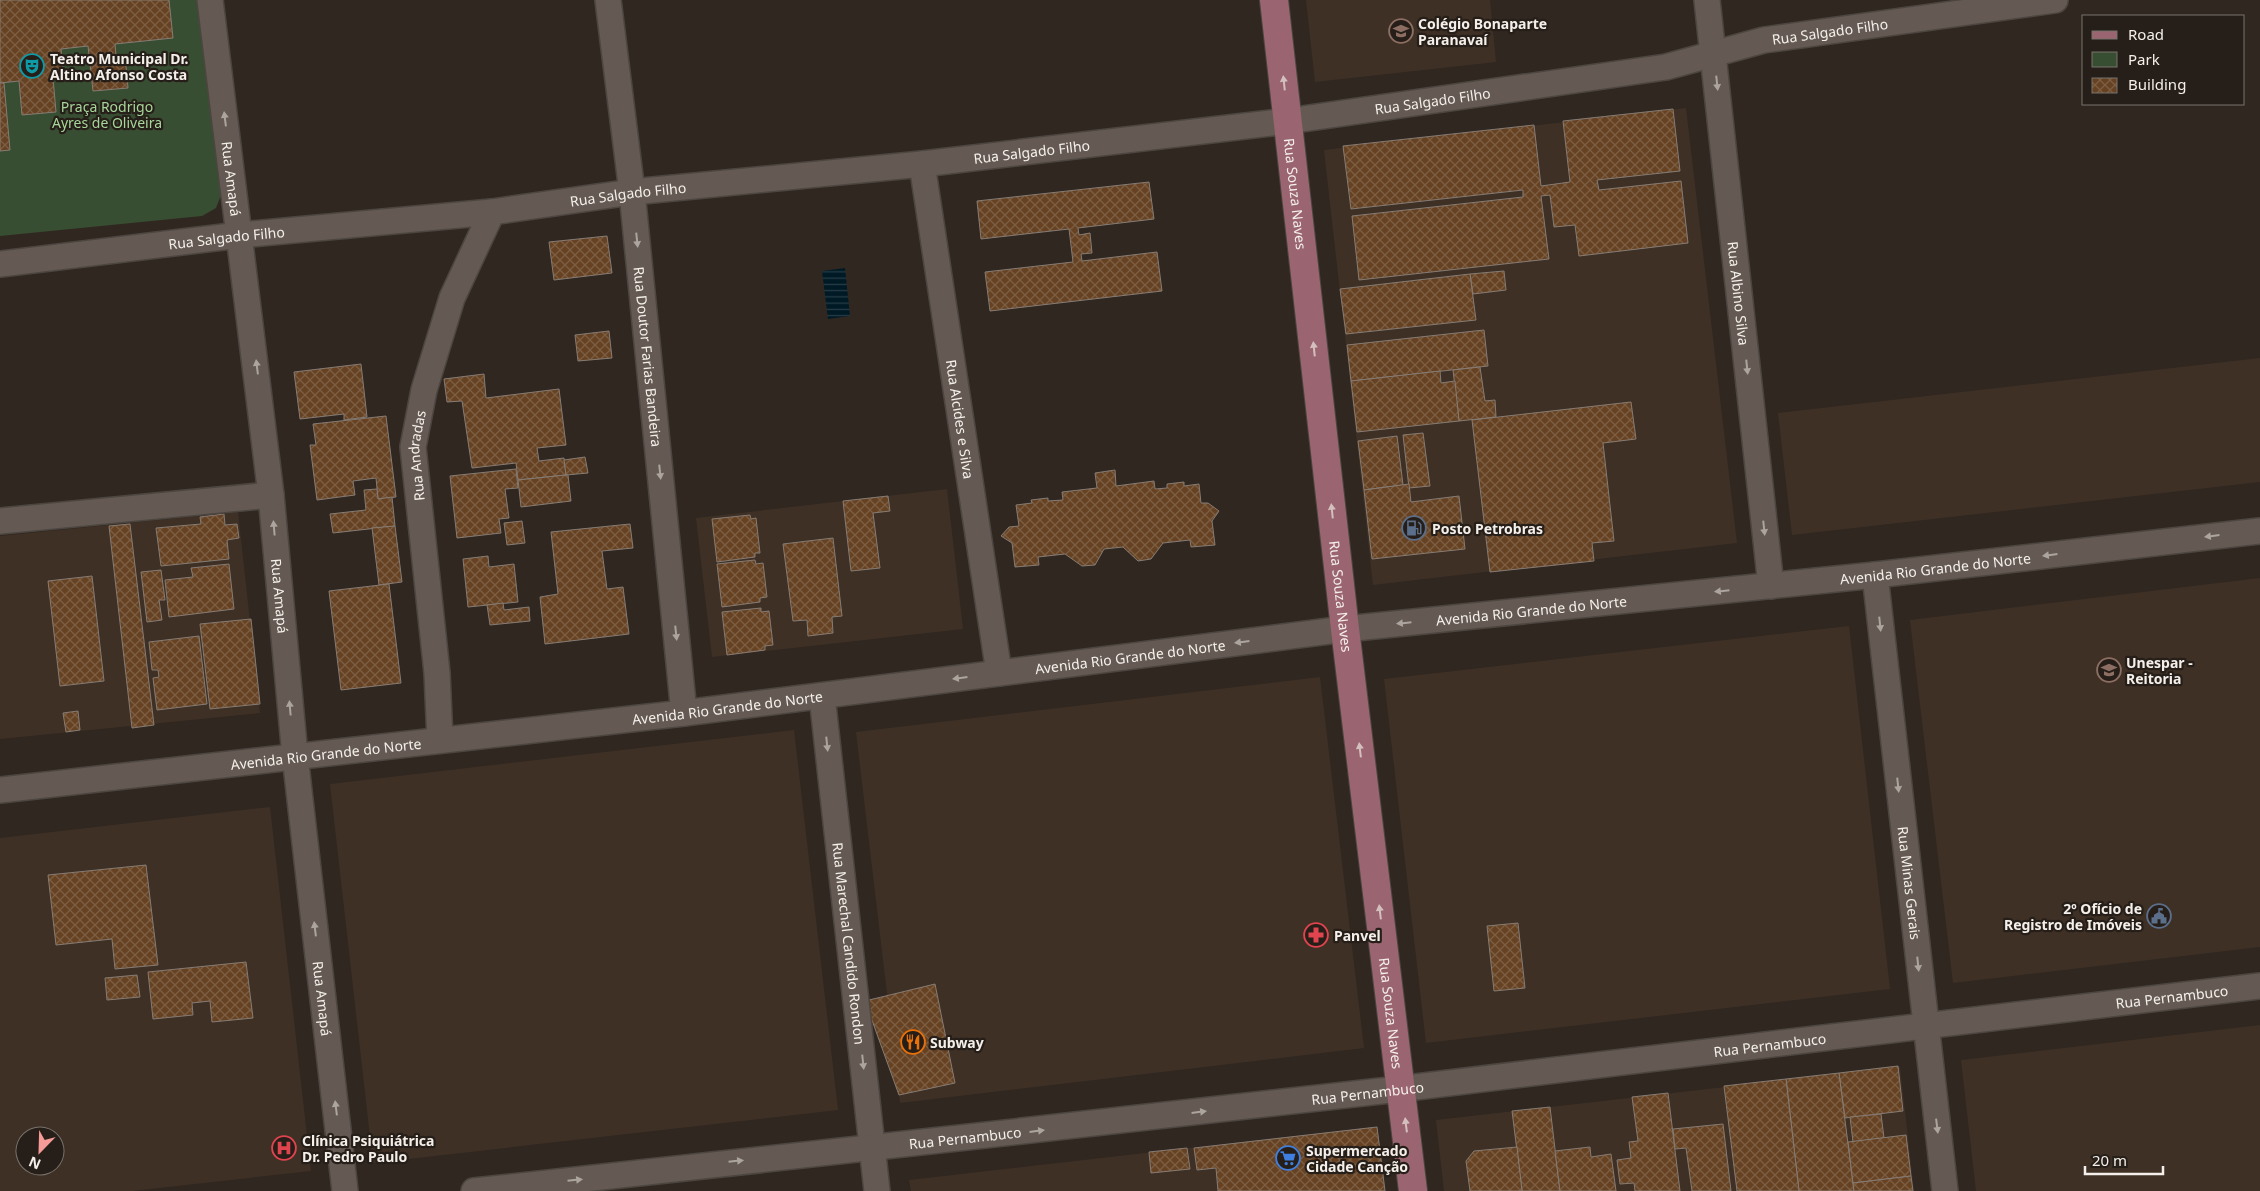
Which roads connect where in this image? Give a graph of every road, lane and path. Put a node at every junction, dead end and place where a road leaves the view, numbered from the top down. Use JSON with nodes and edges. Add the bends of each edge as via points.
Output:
{"nodes":[{"id":1,"x":210,"y":0,"type":"edge"},
{"id":2,"x":608,"y":0,"type":"edge"},
{"id":3,"x":1274,"y":0,"type":"edge"},
{"id":4,"x":1707,"y":0,"type":"edge"},
{"id":5,"x":2056,"y":0,"type":"edge"},
{"id":6,"x":1714,"y":54,"type":"junction"},
{"id":7,"x":1288,"y":122,"type":"junction"},
{"id":8,"x":922,"y":164,"type":"junction"},
{"id":9,"x":632,"y":192,"type":"junction"},
{"id":10,"x":492,"y":212,"type":"junction"},
{"id":11,"x":240,"y":235,"type":"junction"},
{"id":12,"x":0,"y":264,"type":"edge"},
{"id":13,"x":271,"y":495,"type":"junction"},
{"id":14,"x":0,"y":521,"type":"edge"},
{"id":15,"x":2260,"y":530,"type":"edge"},
{"id":16,"x":1875,"y":575,"type":"junction"},
{"id":17,"x":1770,"y":586,"type":"junction"},
{"id":18,"x":1345,"y":629,"type":"junction"},
{"id":19,"x":1000,"y":673,"type":"junction"},
{"id":20,"x":822,"y":696,"type":"junction"},
{"id":21,"x":684,"y":714,"type":"junction"},
{"id":22,"x":440,"y":740,"type":"junction"},
{"id":23,"x":295,"y":756,"type":"junction"},
{"id":24,"x":0,"y":790,"type":"edge"},
{"id":25,"x":2260,"y":986,"type":"edge"},
{"id":26,"x":1925,"y":1024,"type":"junction"},
{"id":27,"x":1402,"y":1089,"type":"junction"},
{"id":28,"x":872,"y":1146,"type":"junction"},
{"id":29,"x":345,"y":1191,"type":"edge"},
{"id":30,"x":474,"y":1191,"type":"edge"},
{"id":31,"x":877,"y":1191,"type":"edge"},
{"id":32,"x":1413,"y":1191,"type":"edge"},
{"id":33,"x":1945,"y":1191,"type":"edge"}],
"edges":[{"from":11,"to":1,"type":"street","name":"Rua Amapá","one_way":true},
{"from":2,"to":9,"type":"street","name":"Rua Doutor Farias Bandeira"},
{"from":7,"to":3,"type":"main road","name":"Rua Souza Naves","one_way":true},
{"from":4,"to":6,"type":"street","name":"Rua Albino Silva"},
{"from":5,"to":6,"type":"street","name":"Rua Salgado Filho","via":[[1764,40]]},
{"from":6,"to":7,"type":"street","name":"Rua Salgado Filho","via":[[1666,67]]},
{"from":6,"to":17,"type":"street","name":"Rua Albino Silva","one_way":true},
{"from":7,"to":8,"type":"street","name":"Rua Salgado Filho"},
{"from":18,"to":7,"type":"main road","name":"Rua Souza Naves","one_way":true},
{"from":8,"to":9,"type":"street","name":"Rua Salgado Filho"},
{"from":8,"to":19,"type":"street","name":"Rua Alcides e Silva"},
{"from":9,"to":10,"type":"street","name":"Rua Salgado Filho"},
{"from":9,"to":21,"type":"street","name":"Rua Doutor Farias Bandeira","one_way":true},
{"from":10,"to":11,"type":"street","name":"Rua Salgado Filho"},
{"from":10,"to":22,"type":"street","name":"Rua Andradas","via":[[452,298],[424,390],[413,447],[437,673]]},
{"from":11,"to":12,"type":"street","name":"Rua Salgado Filho"},
{"from":13,"to":11,"type":"street","name":"Rua Amapá","one_way":true},
{"from":13,"to":14,"type":"street"},
{"from":23,"to":13,"type":"street","name":"Rua Amapá","one_way":true},
{"from":15,"to":16,"type":"street","name":"Avenida Rio Grande do Norte","one_way":true},
{"from":16,"to":17,"type":"street","name":"Avenida Rio Grande do Norte"},
{"from":16,"to":26,"type":"street","name":"Rua Minas Gerais","one_way":true},
{"from":17,"to":18,"type":"street","name":"Avenida Rio Grande do Norte","one_way":true},
{"from":18,"to":19,"type":"street","name":"Avenida Rio Grande do Norte","one_way":true},
{"from":27,"to":18,"type":"main road","name":"Rua Souza Naves","one_way":true},
{"from":19,"to":20,"type":"street","name":"Avenida Rio Grande do Norte","one_way":true},
{"from":20,"to":21,"type":"street","name":"Avenida Rio Grande do Norte"},
{"from":20,"to":28,"type":"street","name":"Rua Marechal Candido Rondon","one_way":true},
{"from":21,"to":22,"type":"street","name":"Avenida Rio Grande do Norte"},
{"from":22,"to":23,"type":"street","name":"Avenida Rio Grande do Norte"},
{"from":23,"to":24,"type":"street","name":"Avenida Rio Grande do Norte"},
{"from":29,"to":23,"type":"street","name":"Rua Amapá","one_way":true},
{"from":25,"to":26,"type":"street","name":"Rua Pernambuco"},
{"from":26,"to":27,"type":"street","name":"Rua Pernambuco"},
{"from":26,"to":33,"type":"street","name":"Rua Minas Gerais","one_way":true},
{"from":28,"to":27,"type":"street","name":"Rua Pernambuco","one_way":true,"via":[[1018,1133]]},
{"from":32,"to":27,"type":"main road","name":"Rua Souza Naves","one_way":true},
{"from":30,"to":28,"type":"street","name":"Rua Pernambuco","one_way":true},
{"from":28,"to":31,"type":"street","name":"Rua Marechal Candido Rondon"}]}
